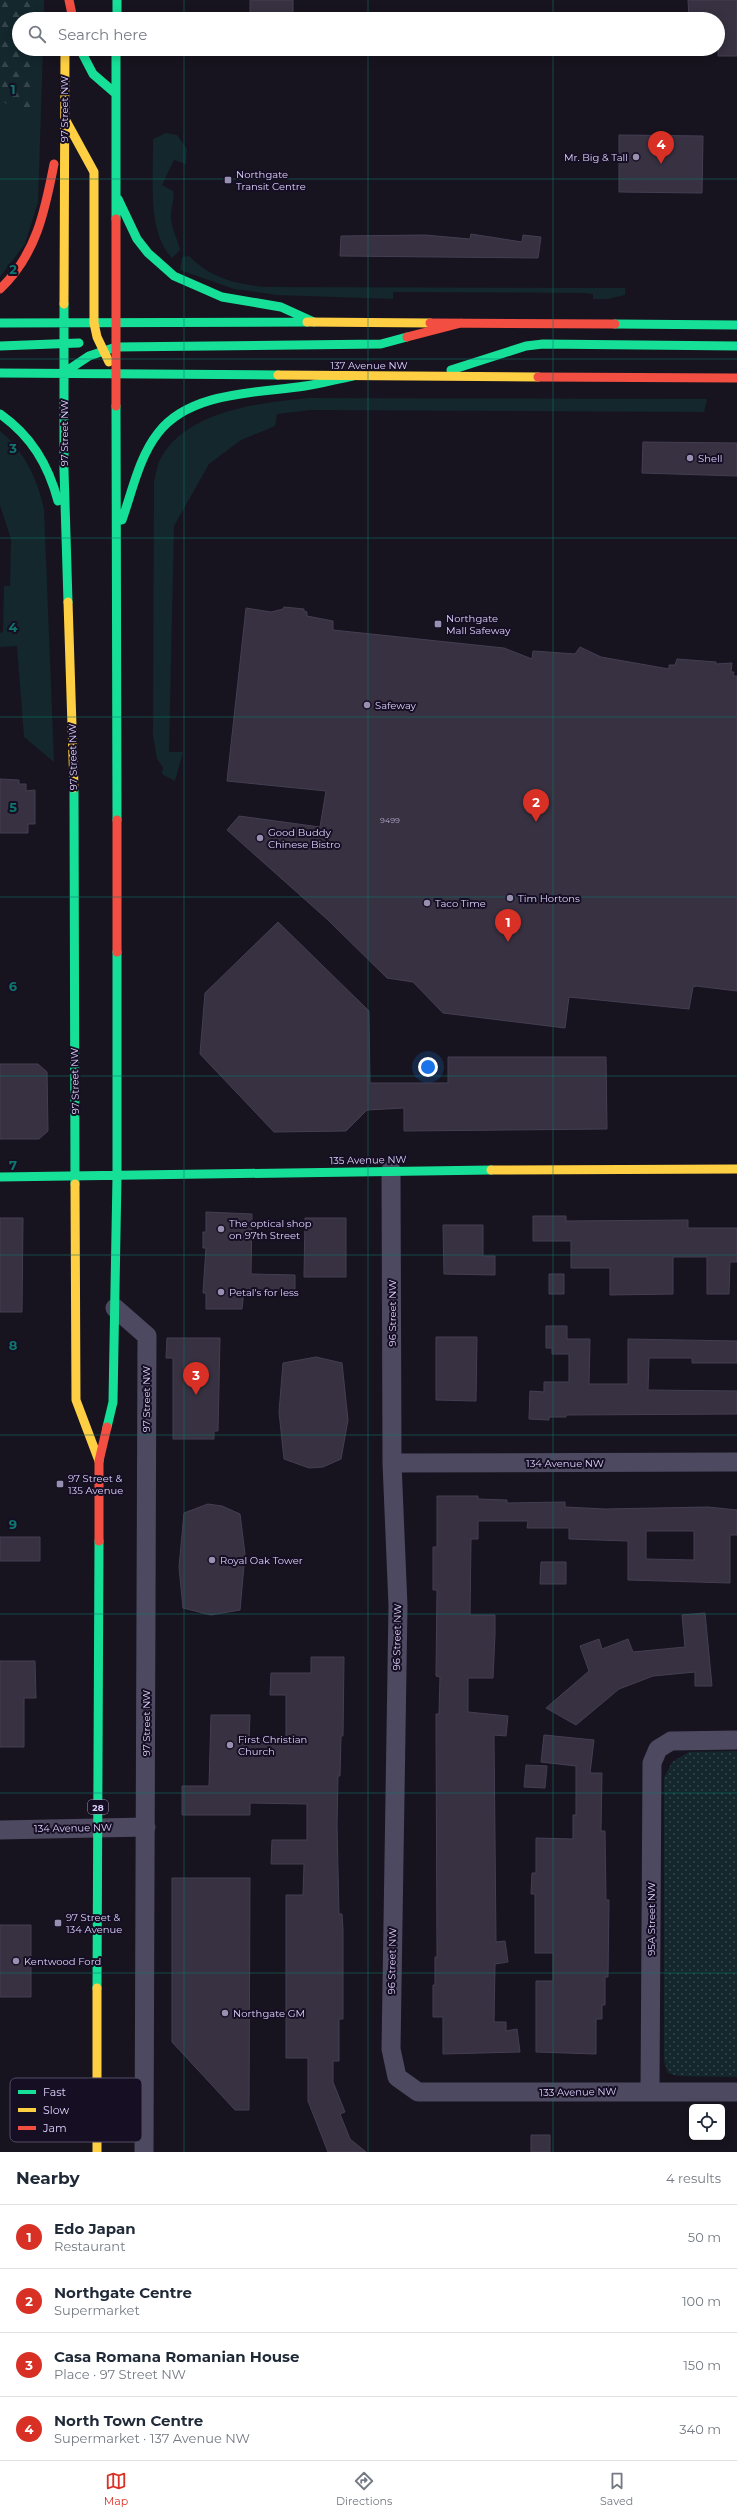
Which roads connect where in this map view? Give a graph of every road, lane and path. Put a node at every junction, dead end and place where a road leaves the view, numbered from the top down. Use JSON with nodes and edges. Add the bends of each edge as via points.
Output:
{"nodes":[{"id":1,"x":68,"y":0,"type":"edge"},
{"id":2,"x":117,"y":0,"type":"edge"},
{"id":3,"x":67,"y":12,"type":"edge"},
{"id":4,"x":71,"y":12,"type":"edge"},
{"id":5,"x":117,"y":12,"type":"edge"},
{"id":6,"x":65,"y":56,"type":"edge"},
{"id":7,"x":82,"y":56,"type":"edge"},
{"id":8,"x":116,"y":56,"type":"edge"},
{"id":9,"x":114,"y":93,"type":"junction"},
{"id":10,"x":64,"y":116,"type":"junction"},
{"id":11,"x":115,"y":193,"type":"junction"},
{"id":12,"x":0,"y":289,"type":"edge"},
{"id":13,"x":64,"y":322,"type":"junction"},
{"id":14,"x":94,"y":322,"type":"junction"},
{"id":15,"x":116,"y":322,"type":"junction"},
{"id":16,"x":314,"y":322,"type":"junction"},
{"id":17,"x":0,"y":323,"type":"edge"},
{"id":18,"x":461,"y":323,"type":"junction"},
{"id":19,"x":737,"y":325,"type":"edge"},
{"id":20,"x":97,"y":337,"type":"junction"},
{"id":21,"x":64,"y":345,"type":"junction"},
{"id":22,"x":0,"y":346,"type":"edge"},
{"id":23,"x":737,"y":346,"type":"edge"},
{"id":24,"x":116,"y":347,"type":"junction"},
{"id":25,"x":103,"y":349,"type":"junction"},
{"id":26,"x":65,"y":372,"type":"junction"},
{"id":27,"x":0,"y":373,"type":"edge"},
{"id":28,"x":116,"y":374,"type":"junction"},
{"id":29,"x":353,"y":376,"type":"junction"},
{"id":30,"x":430,"y":376,"type":"junction"},
{"id":31,"x":737,"y":378,"type":"edge"},
{"id":32,"x":0,"y":414,"type":"edge"},
{"id":33,"x":117,"y":537,"type":"junction"},
{"id":34,"x":66,"y":542,"type":"junction"},
{"id":35,"x":391,"y":1170,"type":"junction"},
{"id":36,"x":737,"y":1170,"type":"edge"},
{"id":37,"x":117,"y":1176,"type":"junction"},
{"id":38,"x":76,"y":1177,"type":"junction"},
{"id":39,"x":0,"y":1178,"type":"edge"},
{"id":40,"x":115,"y":1308,"type":"junction"},
{"id":41,"x":99,"y":1461,"type":"junction"},
{"id":42,"x":737,"y":1462,"type":"edge"},
{"id":43,"x":392,"y":1463,"type":"junction"},
{"id":44,"x":737,"y":1740,"type":"edge"},
{"id":45,"x":146,"y":1827,"type":"junction"},
{"id":46,"x":98,"y":1828,"type":"junction"},
{"id":47,"x":0,"y":1830,"type":"edge"},
{"id":48,"x":97,"y":2078,"type":"edge"},
{"id":49,"x":650,"y":2091,"type":"junction"},
{"id":50,"x":418,"y":2092,"type":"joint"},
{"id":51,"x":737,"y":2092,"type":"edge"},
{"id":52,"x":97,"y":2142,"type":"edge"},
{"id":53,"x":97,"y":2152,"type":"edge"},
{"id":54,"x":144,"y":2152,"type":"edge"}],
"edges":[{"from":1,"to":3,"type":"main road"},
{"from":1,"to":4,"type":"main road"},
{"from":2,"to":5,"type":"main road"},
{"from":6,"to":10,"type":"main road","name":"97 Street NW"},
{"from":7,"to":9,"type":"main road","via":[[94,76]]},
{"from":8,"to":9,"type":"main road","name":"97 Street NW"},
{"from":9,"to":11,"type":"main road","name":"97 Street NW"},
{"from":10,"to":12,"type":"main road","via":[[46,206],[34,241],[19,270]]},
{"from":10,"to":13,"type":"main road","name":"97 Street NW"},
{"from":10,"to":14,"type":"main road","via":[[94,172]]},
{"from":11,"to":15,"type":"main road","name":"97 Street NW"},
{"from":11,"to":16,"type":"main road","via":[[137,239],[157,262],[174,276],[222,297],[281,307]]},
{"from":13,"to":14,"type":"main road"},
{"from":13,"to":17,"type":"main road"},
{"from":13,"to":21,"type":"main road","name":"97 Street NW"},
{"from":14,"to":15,"type":"main road"},
{"from":14,"to":20,"type":"main road"},
{"from":15,"to":16,"type":"main road"},
{"from":15,"to":20,"type":"main road","via":[[108,331]]},
{"from":15,"to":24,"type":"main road","name":"97 Street NW"},
{"from":16,"to":18,"type":"main road"},
{"from":18,"to":19,"type":"main road"},
{"from":18,"to":24,"type":"main road","via":[[381,344]]},
{"from":20,"to":21,"type":"main road","via":[[81,343]]},
{"from":20,"to":25,"type":"main road"},
{"from":21,"to":22,"type":"main road"},
{"from":21,"to":26,"type":"main road","name":"97 Street NW"},
{"from":23,"to":30,"type":"main road","via":[[544,344],[526,346]]},
{"from":24,"to":25,"type":"main road"},
{"from":24,"to":28,"type":"main road","name":"97 Street NW"},
{"from":25,"to":26,"type":"main road","via":[[76,362]]},
{"from":25,"to":28,"type":"main road"},
{"from":26,"to":27,"type":"main road","name":"137 Avenue NW"},
{"from":26,"to":28,"type":"main road","name":"137 Avenue NW"},
{"from":26,"to":34,"type":"main road","name":"97 Street NW"},
{"from":28,"to":29,"type":"main road","name":"137 Avenue NW"},
{"from":28,"to":33,"type":"main road","name":"97 Street NW"},
{"from":29,"to":30,"type":"main road","name":"137 Avenue NW"},
{"from":29,"to":33,"type":"main road","via":[[308,386],[258,392],[202,405],[177,416],[159,433],[141,467]]},
{"from":30,"to":31,"type":"main road","name":"137 Avenue NW"},
{"from":32,"to":34,"type":"main road","via":[[23,431],[35,445],[54,485]]},
{"from":33,"to":37,"type":"main road","name":"97 Street NW"},
{"from":34,"to":38,"type":"main road","name":"97 Street NW","via":[[74,768]]},
{"from":35,"to":36,"type":"main road","name":"135 Avenue NW"},
{"from":35,"to":37,"type":"main road","name":"135 Avenue NW"},
{"from":35,"to":43,"type":"street","name":"96 Street NW"},
{"from":37,"to":38,"type":"main road","name":"135 Avenue NW"},
{"from":37,"to":40,"type":"main road","name":"97 Street NW"},
{"from":38,"to":39,"type":"main road","name":"135 Avenue NW"},
{"from":38,"to":41,"type":"main road","name":"97 Street NW","via":[[76,1400]]},
{"from":40,"to":41,"type":"main road","name":"97 Street NW","via":[[114,1402]]},
{"from":40,"to":45,"type":"street","name":"97 Street NW","via":[[146,1336]]},
{"from":41,"to":46,"type":"main road","name":"97 Street NW","number":"28"},
{"from":42,"to":43,"type":"street","name":"134 Avenue NW"},
{"from":43,"to":50,"type":"street","name":"96 Street NW","via":[[398,1606],[391,2049],[397,2076]]},
{"from":44,"to":49,"type":"street","name":"95A Street NW","via":[[671,1741],[658,1749],[652,1763]]},
{"from":45,"to":46,"type":"street","name":"134 Avenue NW"},
{"from":45,"to":54,"type":"street","name":"97 Street NW"},
{"from":46,"to":47,"type":"street","name":"134 Avenue NW"},
{"from":46,"to":48,"type":"main road","name":"97 Street NW","number":"28"},
{"from":49,"to":50,"type":"street","name":"133 Avenue NW"},
{"from":49,"to":51,"type":"street","name":"133 Avenue NW"},
{"from":52,"to":53,"type":"main road","name":"97 Street NW","number":"28"}]}
